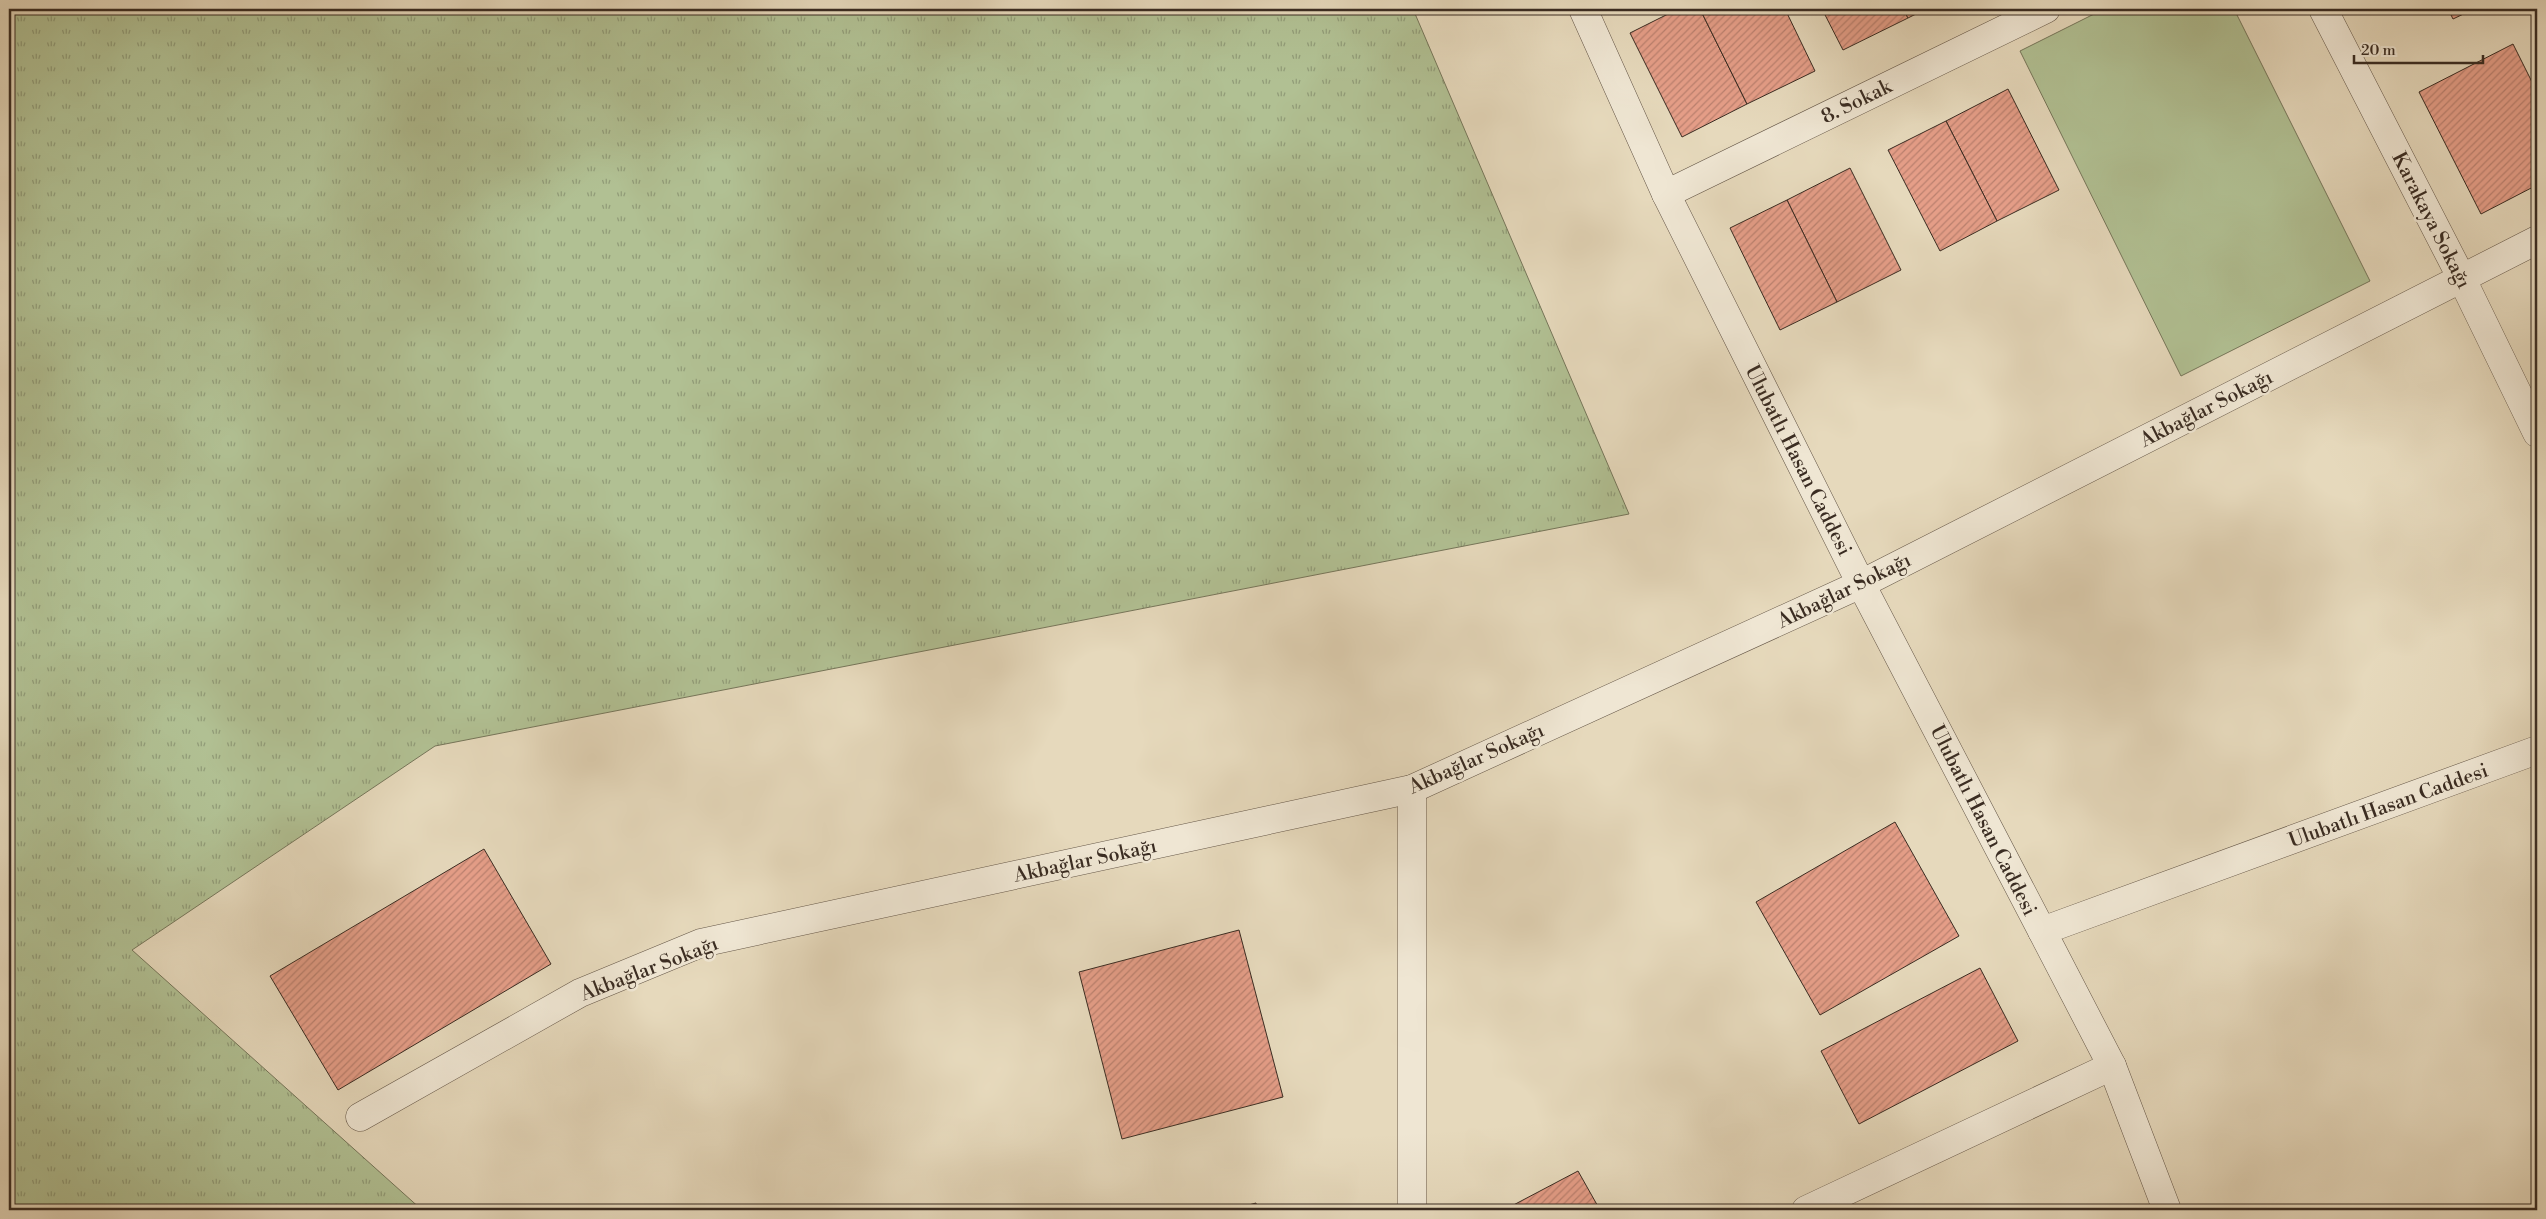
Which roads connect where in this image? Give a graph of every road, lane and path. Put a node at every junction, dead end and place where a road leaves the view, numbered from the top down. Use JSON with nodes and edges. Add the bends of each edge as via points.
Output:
{"nodes":[{"id":1,"x":1583,"y":9,"type":"edge"},
{"id":2,"x":2046,"y":9,"type":"edge"},
{"id":3,"x":2323,"y":9,"type":"edge"},
{"id":4,"x":1666,"y":194,"type":"junction"},
{"id":5,"x":2537,"y":240,"type":"edge"},
{"id":6,"x":2461,"y":277,"type":"junction"},
{"id":7,"x":2537,"y":433,"type":"edge"},
{"id":8,"x":1861,"y":584,"type":"junction"},
{"id":9,"x":2537,"y":750,"type":"edge"},
{"id":10,"x":1412,"y":789,"type":"junction"},
{"id":11,"x":2042,"y":931,"type":"junction"},
{"id":12,"x":2112,"y":1066,"type":"junction"},
{"id":13,"x":360,"y":1117,"type":"dead end"},
{"id":14,"x":1412,"y":1210,"type":"edge"},
{"id":15,"x":1806,"y":1210,"type":"edge"},
{"id":16,"x":2167,"y":1210,"type":"edge"}],
"edges":[{"from":1,"to":4,"type":"street","name":"Ulubatlı Hasan Caddesi"},
{"from":2,"to":4,"type":"street","name":"8. Sokak"},
{"from":3,"to":6,"type":"street","name":"Karakaya Sokağı"},
{"from":4,"to":8,"type":"street","name":"Ulubatlı Hasan Caddesi"},
{"from":5,"to":6,"type":"street","name":"Akbağlar Sokağı"},
{"from":6,"to":7,"type":"street","name":"Karakaya Sokağı"},
{"from":6,"to":8,"type":"street","name":"Akbağlar Sokağı"},
{"from":8,"to":10,"type":"street","name":"Akbağlar Sokağı"},
{"from":8,"to":11,"type":"street","name":"Ulubatlı Hasan Caddesi"},
{"from":9,"to":11,"type":"street","name":"Ulubatlı Hasan Caddesi"},
{"from":10,"to":13,"type":"street","name":"Akbağlar Sokağı","via":[[701,943],[580,993]]},
{"from":10,"to":14,"type":"street"},
{"from":11,"to":12,"type":"street","name":"Ulubatlı Hasan Caddesi"},
{"from":12,"to":15,"type":"street"},
{"from":12,"to":16,"type":"street","name":"Ulubatlı Hasan Caddesi"}]}
